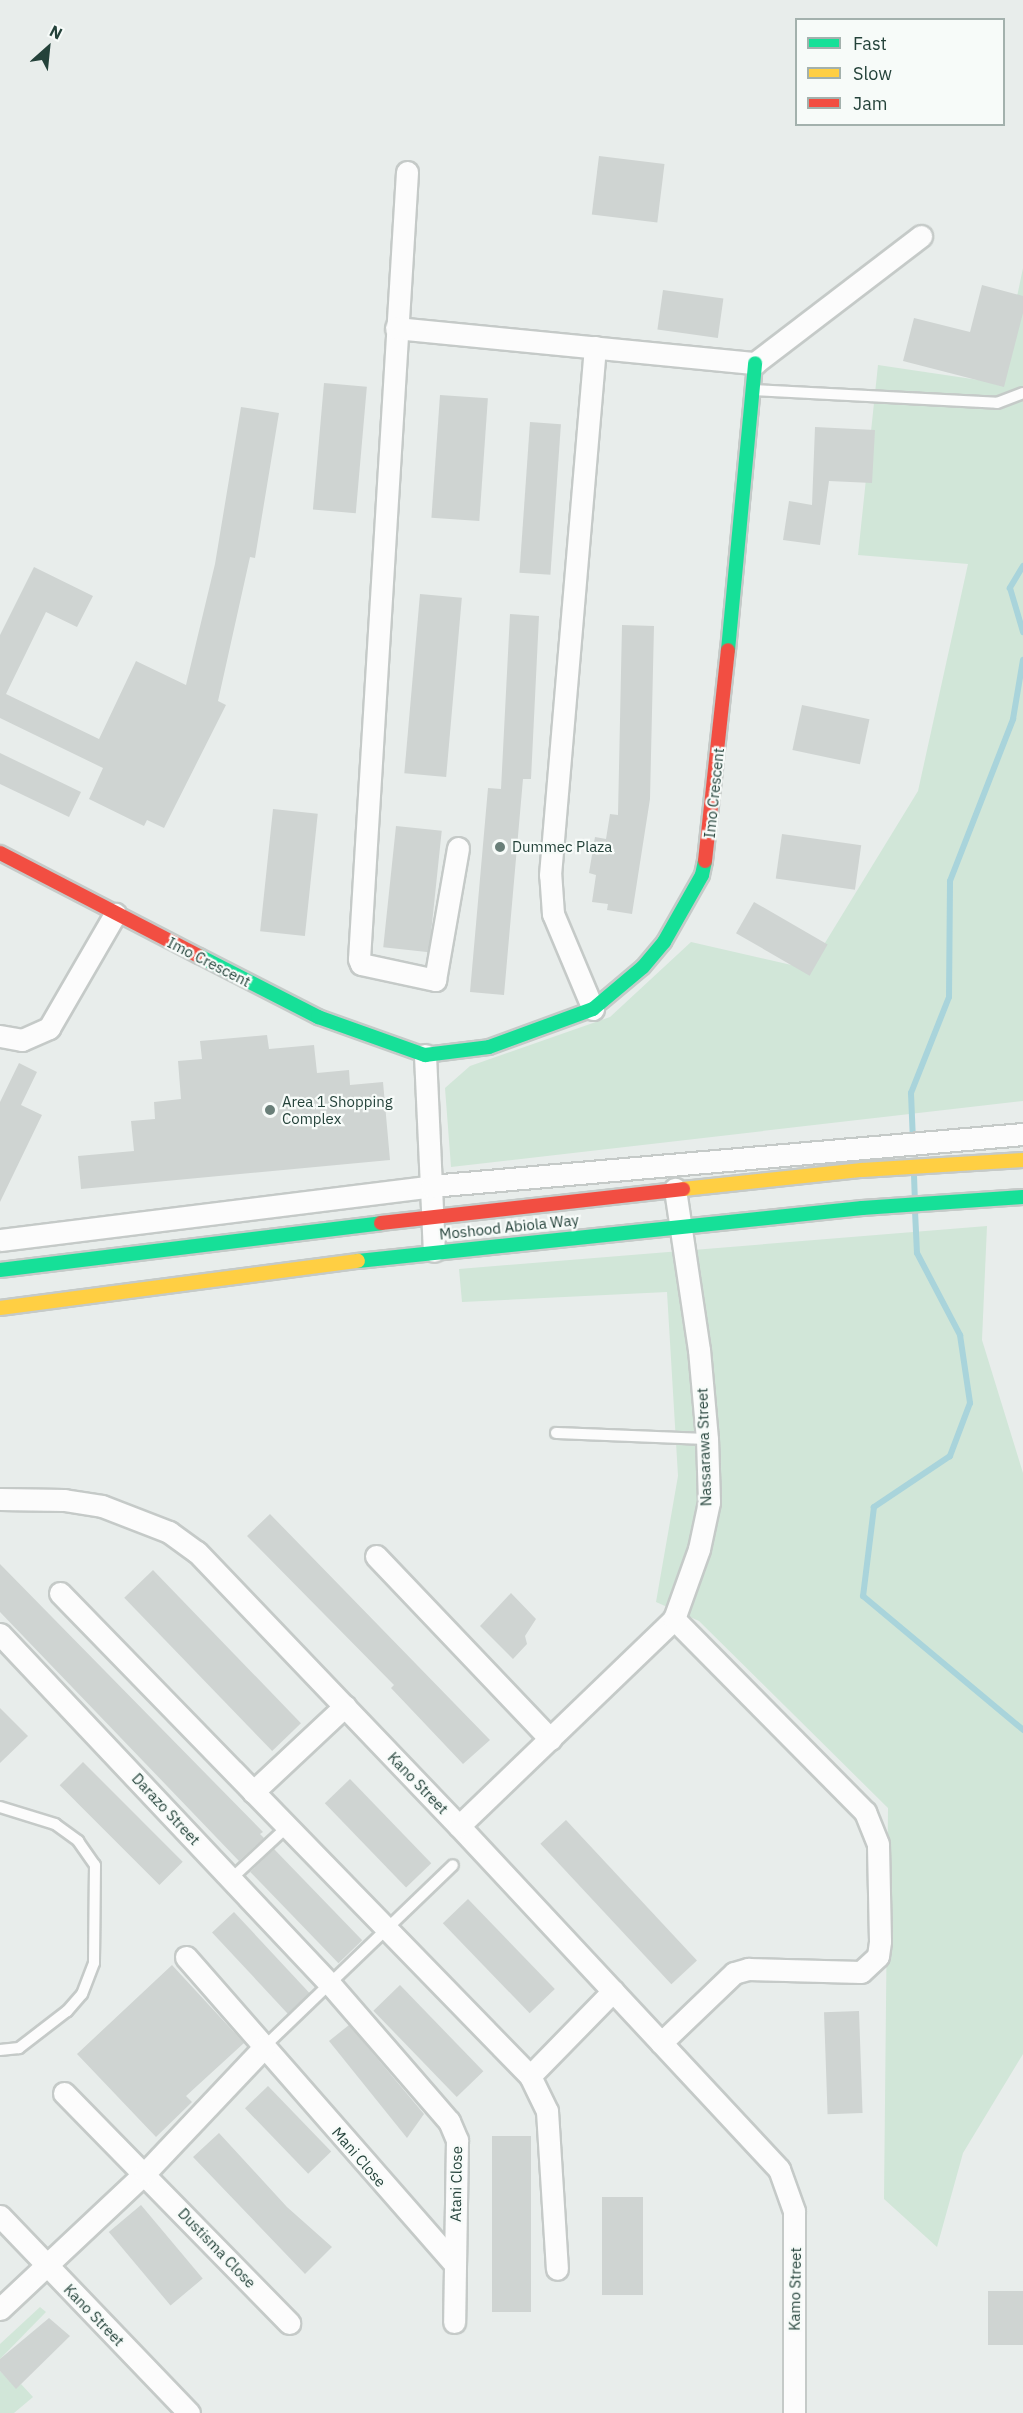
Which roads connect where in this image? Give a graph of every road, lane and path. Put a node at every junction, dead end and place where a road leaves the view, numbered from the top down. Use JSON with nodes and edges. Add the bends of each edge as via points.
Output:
{"nodes":[{"id":1,"x":407,"y":172,"type":"dead end"},
{"id":2,"x":921,"y":236,"type":"dead end"},
{"id":3,"x":396,"y":328,"type":"junction"},
{"id":4,"x":595,"y":347,"type":"junction"},
{"id":5,"x":755,"y":363,"type":"junction"},
{"id":6,"x":752,"y":390,"type":"junction"},
{"id":7,"x":1023,"y":393,"type":"edge"},
{"id":8,"x":458,"y":848,"type":"dead end"},
{"id":9,"x":0,"y":853,"type":"edge"},
{"id":10,"x":115,"y":914,"type":"junction"},
{"id":11,"x":593,"y":1009,"type":"junction"},
{"id":12,"x":0,"y":1036,"type":"edge"},
{"id":13,"x":425,"y":1055,"type":"junction"},
{"id":14,"x":1023,"y":1134,"type":"edge"},
{"id":15,"x":1023,"y":1160,"type":"edge"},
{"id":16,"x":431,"y":1186,"type":"junction"},
{"id":17,"x":675,"y":1189,"type":"junction"},
{"id":18,"x":1023,"y":1197,"type":"edge"},
{"id":19,"x":432,"y":1217,"type":"junction"},
{"id":20,"x":678,"y":1225,"type":"junction"},
{"id":21,"x":0,"y":1240,"type":"edge"},
{"id":22,"x":434,"y":1251,"type":"junction"},
{"id":23,"x":0,"y":1270,"type":"edge"},
{"id":24,"x":0,"y":1308,"type":"edge"},
{"id":25,"x":556,"y":1433,"type":"dead end"},
{"id":26,"x":707,"y":1439,"type":"junction"},
{"id":27,"x":0,"y":1499,"type":"edge"},
{"id":28,"x":376,"y":1556,"type":"dead end"},
{"id":29,"x":60,"y":1593,"type":"dead end"},
{"id":30,"x":674,"y":1619,"type":"junction"},
{"id":31,"x":0,"y":1634,"type":"edge"},
{"id":32,"x":345,"y":1706,"type":"junction"},
{"id":33,"x":550,"y":1739,"type":"junction"},
{"id":34,"x":253,"y":1792,"type":"junction"},
{"id":35,"x":0,"y":1807,"type":"edge"},
{"id":36,"x":459,"y":1826,"type":"junction"},
{"id":37,"x":287,"y":1827,"type":"junction"},
{"id":38,"x":453,"y":1865,"type":"dead end"},
{"id":39,"x":231,"y":1879,"type":"junction"},
{"id":40,"x":389,"y":1930,"type":"junction"},
{"id":41,"x":186,"y":1957,"type":"dead end"},
{"id":42,"x":331,"y":1985,"type":"junction"},
{"id":43,"x":613,"y":1991,"type":"junction"},
{"id":44,"x":662,"y":2043,"type":"junction"},
{"id":45,"x":264,"y":2047,"type":"junction"},
{"id":46,"x":0,"y":2050,"type":"edge"},
{"id":47,"x":530,"y":2076,"type":"junction"},
{"id":48,"x":64,"y":2093,"type":"dead end"},
{"id":49,"x":779,"y":2169,"type":"joint"},
{"id":50,"x":145,"y":2173,"type":"junction"},
{"id":51,"x":0,"y":2216,"type":"edge"},
{"id":52,"x":455,"y":2264,"type":"junction"},
{"id":53,"x":47,"y":2266,"type":"junction"},
{"id":54,"x":557,"y":2269,"type":"dead end"},
{"id":55,"x":0,"y":2309,"type":"edge"},
{"id":56,"x":454,"y":2322,"type":"dead end"},
{"id":57,"x":289,"y":2323,"type":"dead end"},
{"id":58,"x":189,"y":2413,"type":"edge"},
{"id":59,"x":794,"y":2413,"type":"edge"}],
"edges":[{"from":1,"to":3,"type":"street"},
{"from":2,"to":5,"type":"street"},
{"from":3,"to":4,"type":"street"},
{"from":3,"to":8,"type":"street","via":[[359,948],[362,964],[435,980]]},
{"from":4,"to":5,"type":"street"},
{"from":4,"to":11,"type":"street","via":[[550,876],[553,914]]},
{"from":5,"to":6,"type":"main road","name":"Imo Crescent"},
{"from":6,"to":7,"type":"lane","via":[[997,403]]},
{"from":6,"to":11,"type":"main road","name":"Imo Crescent","via":[[711,832],[702,875],[664,942],[644,967]]},
{"from":9,"to":10,"type":"main road","name":"Imo Crescent"},
{"from":10,"to":12,"type":"street","via":[[50,1028],[22,1040]]},
{"from":10,"to":13,"type":"main road","name":"Imo Crescent","via":[[318,1017]]},
{"from":11,"to":13,"type":"main road","name":"Imo Crescent","via":[[489,1047]]},
{"from":13,"to":16,"type":"street"},
{"from":14,"to":16,"type":"street"},
{"from":15,"to":17,"type":"main road","name":"Moshood Abiola Way","via":[[862,1170]]},
{"from":16,"to":19,"type":"street"},
{"from":16,"to":21,"type":"street"},
{"from":17,"to":19,"type":"main road","name":"Moshood Abiola Way"},
{"from":17,"to":20,"type":"street","name":"Nassarawa Street"},
{"from":18,"to":20,"type":"main road","name":"Moshood Abiola Way"},
{"from":19,"to":22,"type":"street"},
{"from":19,"to":23,"type":"main road","name":"Moshood Abiola Way"},
{"from":20,"to":22,"type":"main road","name":"Moshood Abiola Way"},
{"from":20,"to":26,"type":"street","name":"Nassarawa Street","via":[[699,1350]]},
{"from":22,"to":24,"type":"main road","name":"Moshood Abiola Way"},
{"from":25,"to":26,"type":"lane"},
{"from":26,"to":30,"type":"street","name":"Nassarawa Street","via":[[709,1502],[705,1527]]},
{"from":27,"to":32,"type":"street","name":"Kano Street","via":[[64,1500],[102,1506],[169,1532],[197,1552]]},
{"from":28,"to":33,"type":"street"},
{"from":29,"to":34,"type":"street"},
{"from":30,"to":33,"type":"street","name":"Nassarawa Street"},
{"from":30,"to":44,"type":"street","via":[[864,1812],[878,1844],[880,1941],[878,1956],[861,1972],[748,1969],[734,1973]]},
{"from":31,"to":39,"type":"street","name":"Darazo Street"},
{"from":32,"to":34,"type":"street"},
{"from":32,"to":36,"type":"street","name":"Kano Street"},
{"from":33,"to":36,"type":"street","name":"Nassarawa Street"},
{"from":34,"to":37,"type":"street"},
{"from":35,"to":46,"type":"lane","via":[[55,1824],[78,1841],[95,1865],[94,1963],[82,1994],[67,2011],[19,2048]]},
{"from":36,"to":43,"type":"street","name":"Kano Street"},
{"from":37,"to":39,"type":"lane"},
{"from":37,"to":40,"type":"street"},
{"from":38,"to":40,"type":"lane"},
{"from":39,"to":42,"type":"street","name":"Darazo Street"},
{"from":40,"to":42,"type":"lane"},
{"from":40,"to":47,"type":"street"},
{"from":41,"to":45,"type":"street","name":"Mani Close"},
{"from":42,"to":45,"type":"lane"},
{"from":42,"to":52,"type":"street","name":"Atani Close","via":[[449,2121],[457,2140]]},
{"from":43,"to":44,"type":"street","name":"Kano Street"},
{"from":43,"to":47,"type":"street"},
{"from":44,"to":49,"type":"street","name":"Kano Street"},
{"from":45,"to":50,"type":"street"},
{"from":45,"to":52,"type":"street","name":"Mani Close"},
{"from":47,"to":54,"type":"street","via":[[547,2111]]},
{"from":48,"to":50,"type":"street"},
{"from":49,"to":59,"type":"street","name":"Kamo Street","via":[[794,2211]]},
{"from":50,"to":53,"type":"street"},
{"from":50,"to":57,"type":"street","name":"Dustisma Close"},
{"from":51,"to":53,"type":"street","name":"Kano Street"},
{"from":52,"to":56,"type":"street","name":"Atani Close"},
{"from":53,"to":55,"type":"street"},
{"from":53,"to":58,"type":"street","name":"Kano Street"}]}
